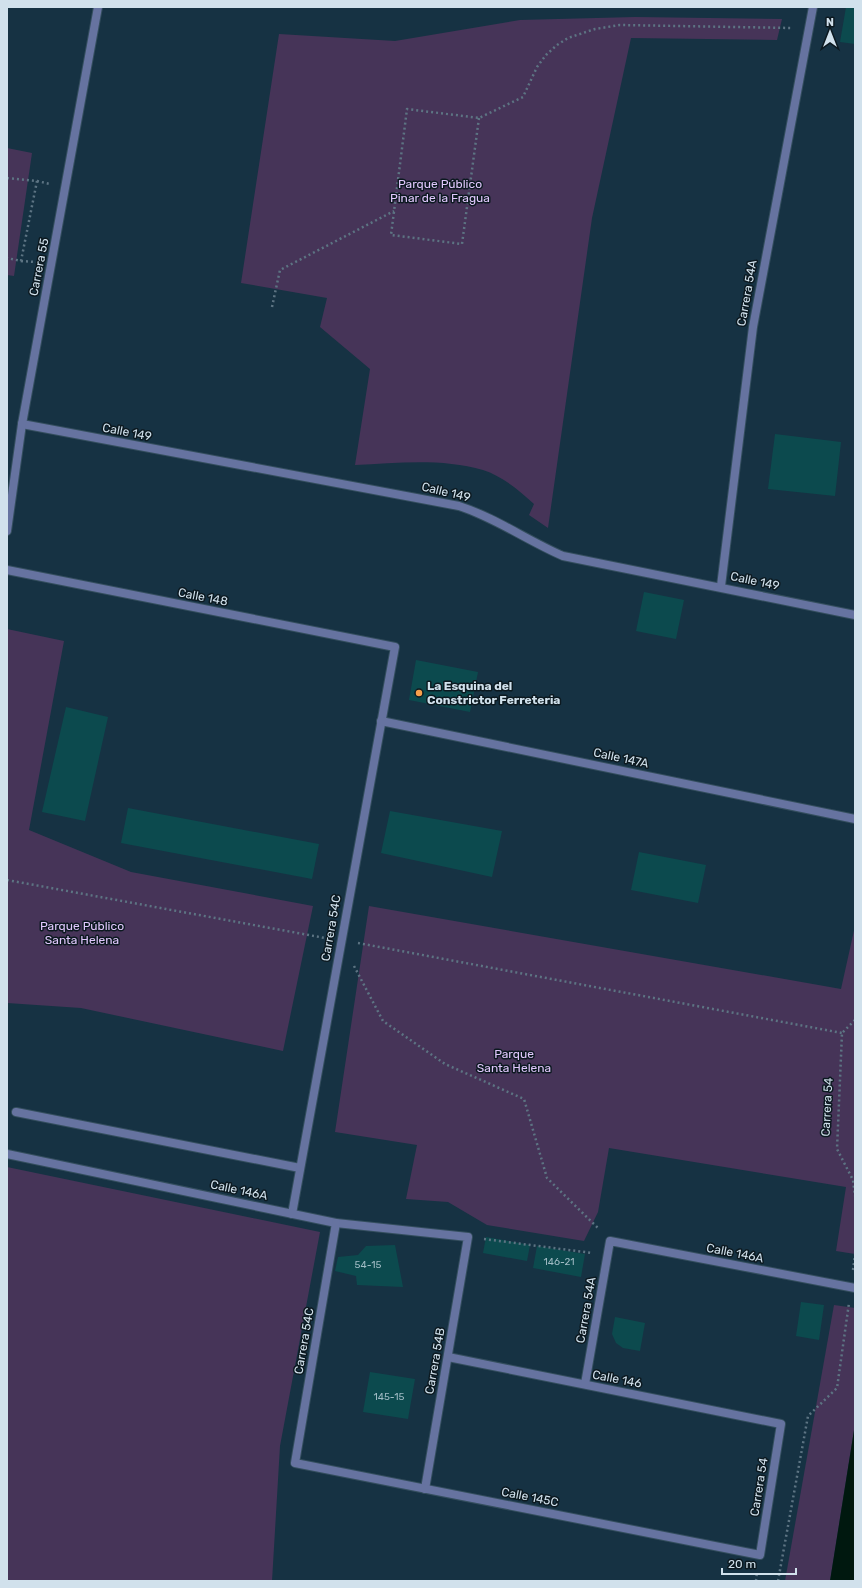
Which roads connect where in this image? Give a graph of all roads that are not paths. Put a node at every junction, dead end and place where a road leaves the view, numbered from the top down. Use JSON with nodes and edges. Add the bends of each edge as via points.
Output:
{"nodes":[{"id":1,"x":98,"y":7,"type":"edge"},
{"id":2,"x":813,"y":7,"type":"edge"},
{"id":3,"x":22,"y":424,"type":"junction"},
{"id":4,"x":7,"y":531,"type":"edge"},
{"id":5,"x":7,"y":570,"type":"edge"},
{"id":6,"x":721,"y":586,"type":"junction"},
{"id":7,"x":855,"y":615,"type":"edge"},
{"id":8,"x":395,"y":647,"type":"joint"},
{"id":9,"x":381,"y":721,"type":"junction"},
{"id":10,"x":855,"y":819,"type":"edge"},
{"id":11,"x":16,"y":1112,"type":"dead end"},
{"id":12,"x":7,"y":1154,"type":"edge"},
{"id":13,"x":300,"y":1168,"type":"junction"},
{"id":14,"x":292,"y":1214,"type":"junction"},
{"id":15,"x":336,"y":1223,"type":"junction"},
{"id":16,"x":468,"y":1237,"type":"joint"},
{"id":17,"x":610,"y":1241,"type":"joint"},
{"id":18,"x":853,"y":1288,"type":"edge"},
{"id":19,"x":448,"y":1357,"type":"junction"},
{"id":20,"x":585,"y":1384,"type":"junction"},
{"id":21,"x":781,"y":1424,"type":"joint"},
{"id":22,"x":295,"y":1463,"type":"joint"},
{"id":23,"x":425,"y":1489,"type":"junction"},
{"id":24,"x":760,"y":1555,"type":"joint"}],
"edges":[{"from":1,"to":3,"type":"street","name":"Carrera 55"},
{"from":2,"to":6,"type":"street","name":"Carrera 54A","via":[[753,327]]},
{"from":3,"to":4,"type":"street","name":"Carrera 55"},
{"from":3,"to":6,"type":"street","name":"Calle 149","via":[[459,506],[480,513],[564,556]]},
{"from":5,"to":8,"type":"street","name":"Calle 148"},
{"from":6,"to":7,"type":"street","name":"Calle 149"},
{"from":8,"to":9,"type":"street","name":"Carrera 54C"},
{"from":9,"to":10,"type":"street","name":"Calle 147A"},
{"from":9,"to":13,"type":"street","name":"Carrera 54C"},
{"from":11,"to":13,"type":"street"},
{"from":12,"to":14,"type":"street","name":"Calle 146A"},
{"from":13,"to":14,"type":"street","name":"Carrera 54C"},
{"from":14,"to":15,"type":"street","name":"Calle 146A"},
{"from":15,"to":16,"type":"street","name":"Calle 146A"},
{"from":15,"to":22,"type":"street","name":"Carrera 54C"},
{"from":16,"to":19,"type":"street","name":"Carrera 54B"},
{"from":17,"to":18,"type":"street","name":"Calle 146A"},
{"from":17,"to":20,"type":"street","name":"Carrera 54A"},
{"from":19,"to":20,"type":"street","name":"Calle 146"},
{"from":19,"to":23,"type":"street","name":"Carrera 54B"},
{"from":20,"to":21,"type":"street","name":"Calle 146"},
{"from":21,"to":24,"type":"street","name":"Carrera 54"},
{"from":22,"to":23,"type":"street","name":"Calle 145C"},
{"from":23,"to":24,"type":"street","name":"Calle 145C"}]}
